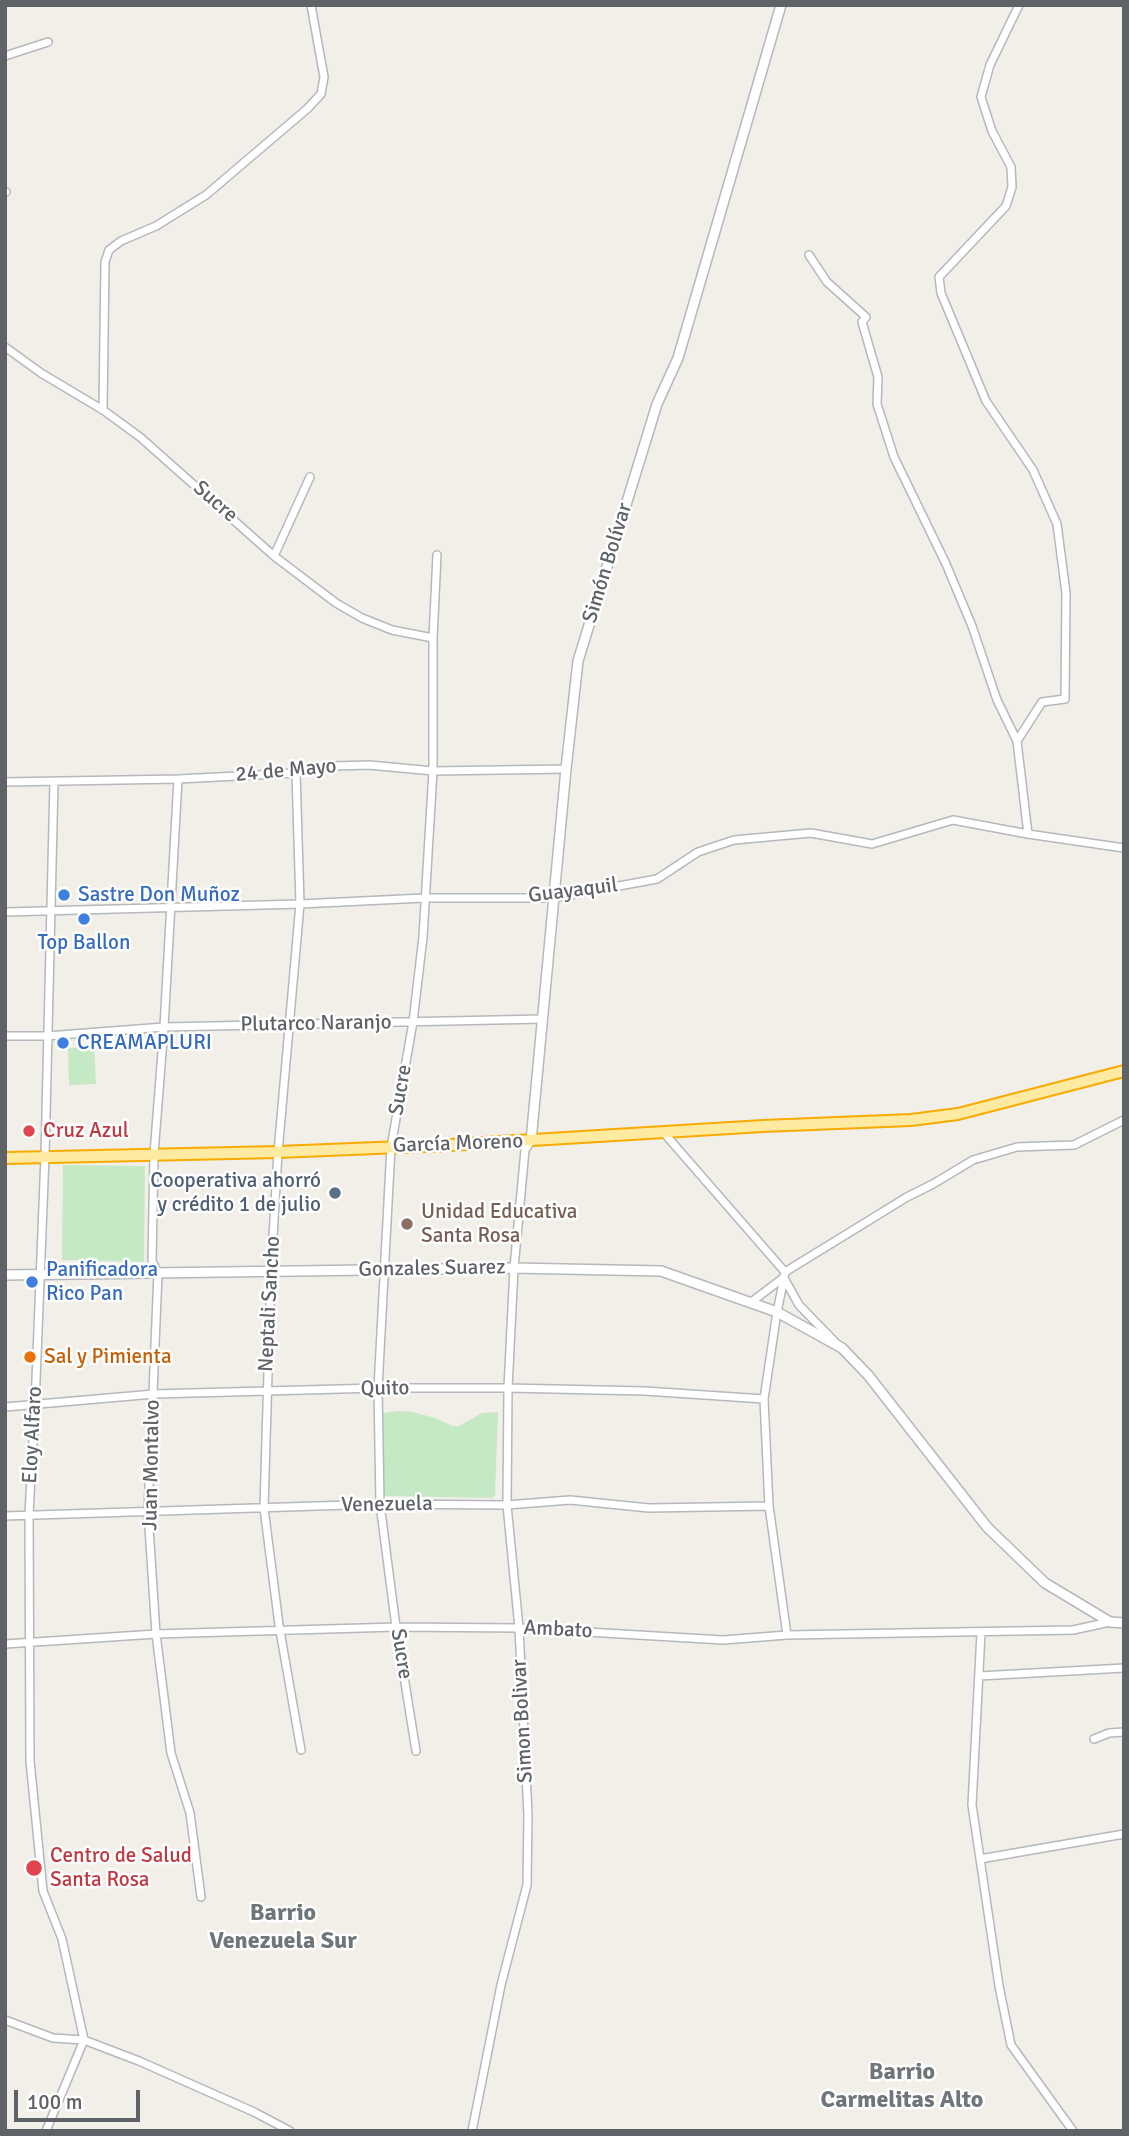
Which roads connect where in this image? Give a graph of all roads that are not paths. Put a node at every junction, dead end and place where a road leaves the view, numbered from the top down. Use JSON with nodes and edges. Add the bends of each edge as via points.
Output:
{"nodes":[{"id":1,"x":311,"y":5,"type":"edge"},
{"id":2,"x":781,"y":5,"type":"edge"},
{"id":3,"x":1019,"y":5,"type":"edge"},
{"id":4,"x":48,"y":42,"type":"dead end"},
{"id":5,"x":5,"y":56,"type":"edge"},
{"id":6,"x":809,"y":255,"type":"dead end"},
{"id":7,"x":5,"y":347,"type":"edge"},
{"id":8,"x":103,"y":410,"type":"junction"},
{"id":9,"x":310,"y":477,"type":"dead end"},
{"id":10,"x":437,"y":555,"type":"dead end"},
{"id":11,"x":274,"y":556,"type":"junction"},
{"id":12,"x":433,"y":638,"type":"junction"},
{"id":13,"x":1017,"y":741,"type":"junction"},
{"id":14,"x":566,"y":769,"type":"junction"},
{"id":15,"x":433,"y":771,"type":"junction"},
{"id":16,"x":296,"y":773,"type":"junction"},
{"id":17,"x":178,"y":779,"type":"junction"},
{"id":18,"x":5,"y":782,"type":"edge"},
{"id":19,"x":54,"y":782,"type":"junction"},
{"id":20,"x":1028,"y":834,"type":"junction"},
{"id":21,"x":1124,"y":848,"type":"edge"},
{"id":22,"x":425,"y":898,"type":"junction"},
{"id":23,"x":553,"y":898,"type":"junction"},
{"id":24,"x":300,"y":904,"type":"junction"},
{"id":25,"x":171,"y":908,"type":"junction"},
{"id":26,"x":51,"y":911,"type":"junction"},
{"id":27,"x":5,"y":912,"type":"edge"},
{"id":28,"x":542,"y":1019,"type":"junction"},
{"id":29,"x":413,"y":1022,"type":"junction"},
{"id":30,"x":288,"y":1024,"type":"junction"},
{"id":31,"x":164,"y":1027,"type":"junction"},
{"id":32,"x":5,"y":1036,"type":"edge"},
{"id":33,"x":47,"y":1036,"type":"junction"},
{"id":34,"x":1124,"y":1071,"type":"edge"},
{"id":35,"x":1124,"y":1121,"type":"edge"},
{"id":36,"x":664,"y":1133,"type":"junction"},
{"id":37,"x":531,"y":1141,"type":"junction"},
{"id":38,"x":391,"y":1147,"type":"junction"},
{"id":39,"x":278,"y":1152,"type":"junction"},
{"id":40,"x":154,"y":1154,"type":"junction"},
{"id":41,"x":45,"y":1156,"type":"junction"},
{"id":42,"x":5,"y":1158,"type":"edge"},
{"id":43,"x":514,"y":1268,"type":"junction"},
{"id":44,"x":384,"y":1269,"type":"junction"},
{"id":45,"x":271,"y":1271,"type":"junction"},
{"id":46,"x":158,"y":1273,"type":"junction"},
{"id":47,"x":5,"y":1275,"type":"edge"},
{"id":48,"x":39,"y":1275,"type":"junction"},
{"id":49,"x":785,"y":1275,"type":"junction"},
{"id":50,"x":750,"y":1303,"type":"junction"},
{"id":51,"x":777,"y":1312,"type":"junction"},
{"id":52,"x":842,"y":1348,"type":"junction"},
{"id":53,"x":378,"y":1388,"type":"junction"},
{"id":54,"x":508,"y":1388,"type":"junction"},
{"id":55,"x":266,"y":1392,"type":"junction"},
{"id":56,"x":154,"y":1394,"type":"junction"},
{"id":57,"x":764,"y":1399,"type":"junction"},
{"id":58,"x":35,"y":1405,"type":"junction"},
{"id":59,"x":5,"y":1406,"type":"edge"},
{"id":60,"x":380,"y":1504,"type":"junction"},
{"id":61,"x":507,"y":1505,"type":"junction"},
{"id":62,"x":769,"y":1506,"type":"junction"},
{"id":63,"x":264,"y":1508,"type":"junction"},
{"id":64,"x":148,"y":1512,"type":"junction"},
{"id":65,"x":29,"y":1514,"type":"junction"},
{"id":66,"x":5,"y":1516,"type":"edge"},
{"id":67,"x":1110,"y":1622,"type":"junction"},
{"id":68,"x":1124,"y":1623,"type":"edge"},
{"id":69,"x":396,"y":1627,"type":"junction"},
{"id":70,"x":519,"y":1628,"type":"junction"},
{"id":71,"x":280,"y":1629,"type":"junction"},
{"id":72,"x":981,"y":1633,"type":"junction"},
{"id":73,"x":156,"y":1634,"type":"junction"},
{"id":74,"x":787,"y":1634,"type":"junction"},
{"id":75,"x":5,"y":1644,"type":"edge"},
{"id":76,"x":31,"y":1644,"type":"junction"},
{"id":77,"x":1124,"y":1668,"type":"edge"},
{"id":78,"x":979,"y":1676,"type":"junction"},
{"id":79,"x":1124,"y":1732,"type":"edge"},
{"id":80,"x":1094,"y":1739,"type":"dead end"},
{"id":81,"x":301,"y":1750,"type":"dead end"},
{"id":82,"x":416,"y":1751,"type":"dead end"},
{"id":83,"x":1124,"y":1834,"type":"edge"},
{"id":84,"x":980,"y":1859,"type":"junction"},
{"id":85,"x":201,"y":1897,"type":"dead end"},
{"id":86,"x":5,"y":2020,"type":"edge"},
{"id":87,"x":84,"y":2040,"type":"junction"},
{"id":88,"x":46,"y":2131,"type":"edge"},
{"id":89,"x":290,"y":2131,"type":"edge"},
{"id":90,"x":472,"y":2131,"type":"edge"},
{"id":91,"x":1073,"y":2131,"type":"edge"}],
"edges":[{"from":1,"to":8,"type":"street","via":[[324,76],[321,94],[206,195],[109,250],[105,262]]},
{"from":2,"to":14,"type":"street","name":"Simón Bolívar","via":[[678,358],[657,404],[578,661]]},
{"from":3,"to":13,"type":"street","via":[[990,65],[981,97],[1011,167],[1012,187],[1006,206],[939,277],[941,293],[986,401],[1033,470],[1056,524],[1066,593],[1065,699],[1042,702]]},
{"from":4,"to":5,"type":"street"},
{"from":6,"to":13,"type":"street","via":[[827,282],[866,317],[862,321],[877,377],[877,404],[894,457],[946,564],[997,701]]},
{"from":7,"to":8,"type":"street","name":"Sucre"},
{"from":8,"to":11,"type":"street","name":"Sucre"},
{"from":9,"to":11,"type":"street"},
{"from":10,"to":12,"type":"street","name":"Sucre"},
{"from":11,"to":12,"type":"street","name":"Sucre","via":[[362,618],[393,631]]},
{"from":12,"to":15,"type":"street","name":"Sucre"},
{"from":13,"to":20,"type":"street"},
{"from":14,"to":15,"type":"street","name":"24 de Mayo"},
{"from":14,"to":23,"type":"street","name":"Simón Bolívar"},
{"from":15,"to":16,"type":"street","name":"24 de Mayo","via":[[369,765]]},
{"from":15,"to":22,"type":"street","name":"Sucre"},
{"from":16,"to":17,"type":"street","name":"24 de Mayo"},
{"from":16,"to":24,"type":"street","name":"Neptali Sancho"},
{"from":17,"to":19,"type":"street","name":"24 de Mayo"},
{"from":17,"to":25,"type":"street","name":"Juan Montalvo"},
{"from":18,"to":19,"type":"street","name":"24 de Mayo"},
{"from":19,"to":26,"type":"street","name":"Eloy Alfaro"},
{"from":20,"to":21,"type":"street","name":"Guayaquil"},
{"from":20,"to":23,"type":"street","name":"Guayaquil","via":[[953,820],[872,844],[811,833],[734,840],[698,852],[657,879]]},
{"from":22,"to":23,"type":"street","name":"Guayaquil"},
{"from":22,"to":24,"type":"street","name":"Guayaquil"},
{"from":22,"to":29,"type":"street","name":"Sucre"},
{"from":23,"to":28,"type":"street","name":"Simón Bolívar"},
{"from":24,"to":25,"type":"street","name":"Guayaquil"},
{"from":24,"to":30,"type":"street","name":"Neptali Sancho"},
{"from":25,"to":26,"type":"street","name":"Guayaquil"},
{"from":25,"to":31,"type":"street","name":"Juan Montalvo"},
{"from":26,"to":27,"type":"street","name":"Guayaquil"},
{"from":26,"to":33,"type":"street","name":"Eloy Alfaro"},
{"from":28,"to":29,"type":"street","name":"Plutarco Naranjo"},
{"from":28,"to":37,"type":"street","name":"Simón Bolívar"},
{"from":29,"to":30,"type":"street","name":"Plutarco Naranjo"},
{"from":29,"to":38,"type":"street","name":"Sucre"},
{"from":30,"to":31,"type":"street","name":"Plutarco Naranjo"},
{"from":30,"to":39,"type":"street","name":"Neptali Sancho"},
{"from":31,"to":33,"type":"street","name":"Plutarco Naranjo"},
{"from":31,"to":40,"type":"street","name":"Juan Montalvo"},
{"from":32,"to":33,"type":"street","name":"Plutarco Naranjo"},
{"from":33,"to":41,"type":"street","name":"Eloy Alfaro"},
{"from":34,"to":36,"type":"highway","name":"García Moreno","via":[[979,1109],[911,1120]]},
{"from":35,"to":49,"type":"street","via":[[1074,1146],[1017,1147],[974,1160]]},
{"from":36,"to":37,"type":"highway","name":"García Moreno"},
{"from":36,"to":49,"type":"street"},
{"from":37,"to":38,"type":"highway","name":"García Moreno"},
{"from":37,"to":43,"type":"street","name":"Simon Bolivar","via":[[525,1150]]},
{"from":38,"to":39,"type":"highway","name":"García Moreno"},
{"from":38,"to":44,"type":"street","name":"Sucre"},
{"from":39,"to":40,"type":"highway","name":"García Moreno"},
{"from":39,"to":45,"type":"street","name":"Neptali Sancho"},
{"from":40,"to":41,"type":"highway","name":"García Moreno"},
{"from":40,"to":46,"type":"street","name":"Juan Montalvo","via":[[152,1261]]},
{"from":41,"to":42,"type":"highway","name":"García Moreno"},
{"from":41,"to":48,"type":"street","name":"Eloy Alfaro"},
{"from":43,"to":44,"type":"street","name":"Gonzales Suarez"},
{"from":43,"to":50,"type":"street","name":"Gonzales Suarez","via":[[661,1271]]},
{"from":43,"to":54,"type":"street","name":"Simon Bolivar"},
{"from":44,"to":45,"type":"street","name":"Gonzales Suarez"},
{"from":44,"to":53,"type":"street","name":"Sucre"},
{"from":45,"to":46,"type":"street","name":"Gonzales Suarez"},
{"from":45,"to":55,"type":"street","name":"Neptali Sancho"},
{"from":46,"to":48,"type":"street","name":"Gonzales Suarez"},
{"from":46,"to":56,"type":"street","name":"Juan Montalvo"},
{"from":47,"to":48,"type":"street","name":"Gonzales Suarez"},
{"from":48,"to":58,"type":"street","name":"Eloy Alfaro"},
{"from":49,"to":50,"type":"street"},
{"from":49,"to":51,"type":"street"},
{"from":49,"to":52,"type":"street","via":[[799,1305]]},
{"from":50,"to":51,"type":"street","name":"Gonzales Suarez"},
{"from":51,"to":52,"type":"street","name":"Gonzales Suarez"},
{"from":51,"to":57,"type":"street"},
{"from":52,"to":67,"type":"street","name":"Gonzales Suarez","via":[[987,1527],[1045,1583]]},
{"from":53,"to":54,"type":"street","name":"Quito"},
{"from":53,"to":55,"type":"street","name":"Quito"},
{"from":53,"to":60,"type":"street","name":"Sucre"},
{"from":54,"to":57,"type":"street","name":"Quito"},
{"from":54,"to":61,"type":"street","name":"Simon Bolivar"},
{"from":55,"to":56,"type":"street","name":"Quito"},
{"from":55,"to":63,"type":"street","name":"Neptali Sancho"},
{"from":56,"to":58,"type":"street","name":"Quito"},
{"from":56,"to":64,"type":"street","name":"Juan Montalvo"},
{"from":57,"to":62,"type":"street"},
{"from":58,"to":59,"type":"street","name":"Quito"},
{"from":58,"to":65,"type":"street","name":"Eloy Alfaro"},
{"from":60,"to":61,"type":"street","name":"Venezuela"},
{"from":60,"to":63,"type":"street","name":"Venezuela"},
{"from":60,"to":69,"type":"street","name":"Sucre"},
{"from":61,"to":62,"type":"street","name":"Venezuela","via":[[570,1500],[649,1508]]},
{"from":61,"to":70,"type":"street","name":"Simon Bolivar"},
{"from":62,"to":74,"type":"street"},
{"from":63,"to":64,"type":"street","name":"Venezuela"},
{"from":63,"to":71,"type":"street","name":"Neptali Sancho"},
{"from":64,"to":65,"type":"street","name":"Venezuela"},
{"from":64,"to":73,"type":"street","name":"Juan Montalvo"},
{"from":65,"to":66,"type":"street","name":"Venezuela"},
{"from":65,"to":76,"type":"street","name":"Eloy Alfaro"},
{"from":67,"to":68,"type":"street"},
{"from":67,"to":72,"type":"street","name":"Ambato","via":[[1073,1630]]},
{"from":69,"to":70,"type":"street","name":"Ambato"},
{"from":69,"to":71,"type":"street","name":"Ambato"},
{"from":69,"to":82,"type":"street","name":"Sucre"},
{"from":70,"to":74,"type":"street","name":"Ambato","via":[[723,1640]]},
{"from":70,"to":90,"type":"street","name":"Simon Bolivar","via":[[527,1885],[501,1985]]},
{"from":71,"to":73,"type":"street","name":"Ambato"},
{"from":71,"to":81,"type":"street","name":"Neptali Sancho"},
{"from":72,"to":74,"type":"street","name":"Ambato"},
{"from":72,"to":78,"type":"street"},
{"from":73,"to":76,"type":"street","name":"Ambato"},
{"from":73,"to":85,"type":"street","name":"Juan Montalvo","via":[[171,1753],[190,1813]]},
{"from":75,"to":76,"type":"street","name":"Ambato"},
{"from":76,"to":87,"type":"street","name":"Eloy Alfaro","via":[[30,1760],[43,1891],[62,1939]]},
{"from":77,"to":78,"type":"street"},
{"from":78,"to":84,"type":"street","via":[[972,1805]]},
{"from":79,"to":80,"type":"street"},
{"from":83,"to":84,"type":"street"},
{"from":84,"to":91,"type":"street","via":[[1011,2045]]},
{"from":86,"to":87,"type":"street","via":[[53,2038]]},
{"from":87,"to":88,"type":"street"},
{"from":87,"to":89,"type":"street"}]}
